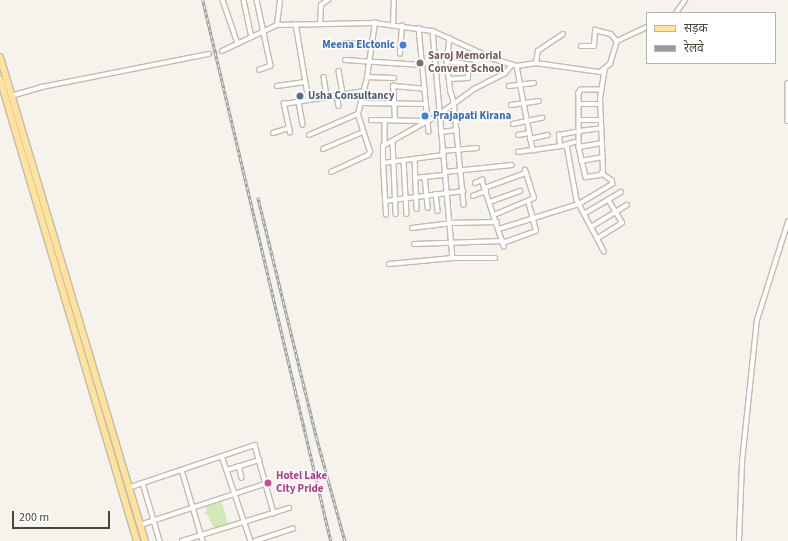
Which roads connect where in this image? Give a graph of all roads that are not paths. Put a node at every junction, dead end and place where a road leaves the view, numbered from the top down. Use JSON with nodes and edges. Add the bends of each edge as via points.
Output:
{"nodes":[{"id":1,"x":223,"y":0,"type":"edge"},
{"id":2,"x":244,"y":0,"type":"edge"},
{"id":3,"x":257,"y":0,"type":"edge"},
{"id":4,"x":280,"y":0,"type":"edge"},
{"id":5,"x":328,"y":0,"type":"edge"},
{"id":6,"x":394,"y":0,"type":"edge"},
{"id":7,"x":685,"y":0,"type":"edge"},
{"id":8,"x":677,"y":12,"type":"edge"},
{"id":9,"x":375,"y":23,"type":"junction"},
{"id":10,"x":296,"y":24,"type":"junction"},
{"id":11,"x":320,"y":24,"type":"junction"},
{"id":12,"x":393,"y":24,"type":"junction"},
{"id":13,"x":277,"y":25,"type":"junction"},
{"id":14,"x":402,"y":26,"type":"junction"},
{"id":15,"x":646,"y":27,"type":"edge"},
{"id":16,"x":419,"y":28,"type":"junction"},
{"id":17,"x":433,"y":31,"type":"junction"},
{"id":18,"x":264,"y":32,"type":"junction"},
{"id":19,"x":563,"y":34,"type":"dead end"},
{"id":20,"x":252,"y":37,"type":"junction"},
{"id":21,"x":450,"y":38,"type":"junction"},
{"id":22,"x":617,"y":40,"type":"junction"},
{"id":23,"x":344,"y":43,"type":"dead end"},
{"id":24,"x":372,"y":43,"type":"junction"},
{"id":25,"x":238,"y":44,"type":"junction"},
{"id":26,"x":392,"y":46,"type":"dead end"},
{"id":27,"x":581,"y":46,"type":"dead end"},
{"id":28,"x":222,"y":51,"type":"tunnel mouth"},
{"id":29,"x":209,"y":54,"type":"tunnel mouth"},
{"id":30,"x":400,"y":54,"type":"dead end"},
{"id":31,"x":0,"y":57,"type":"edge"},
{"id":32,"x":345,"y":60,"type":"dead end"},
{"id":33,"x":370,"y":60,"type":"junction"},
{"id":34,"x":447,"y":61,"type":"junction"},
{"id":35,"x":536,"y":63,"type":"junction"},
{"id":36,"x":422,"y":65,"type":"junction"},
{"id":37,"x":512,"y":65,"type":"junction"},
{"id":38,"x":518,"y":66,"type":"junction"},
{"id":39,"x":605,"y":69,"type":"junction"},
{"id":40,"x":260,"y":70,"type":"dead end"},
{"id":41,"x":339,"y":71,"type":"dead end"},
{"id":42,"x":324,"y":77,"type":"dead end"},
{"id":43,"x":367,"y":77,"type":"junction"},
{"id":44,"x":394,"y":78,"type":"dead end"},
{"id":45,"x":449,"y":79,"type":"junction"},
{"id":46,"x":0,"y":80,"type":"edge"},
{"id":47,"x":305,"y":82,"type":"junction"},
{"id":48,"x":788,"y":82,"type":"edge"},
{"id":49,"x":534,"y":83,"type":"dead end"},
{"id":50,"x":521,"y":85,"type":"junction"},
{"id":51,"x":277,"y":86,"type":"dead end"},
{"id":52,"x":509,"y":86,"type":"dead end"},
{"id":53,"x":424,"y":89,"type":"junction"},
{"id":54,"x":600,"y":90,"type":"junction"},
{"id":55,"x":364,"y":91,"type":"junction"},
{"id":56,"x":343,"y":94,"type":"junction"},
{"id":57,"x":338,"y":95,"type":"junction"},
{"id":58,"x":8,"y":97,"type":"junction"},
{"id":59,"x":327,"y":97,"type":"junction"},
{"id":60,"x":309,"y":100,"type":"junction"},
{"id":61,"x":454,"y":101,"type":"junction"},
{"id":62,"x":539,"y":101,"type":"dead end"},
{"id":63,"x":299,"y":102,"type":"junction"},
{"id":64,"x":362,"y":103,"type":"junction"},
{"id":65,"x":524,"y":103,"type":"junction"},
{"id":66,"x":394,"y":104,"type":"junction"},
{"id":67,"x":426,"y":104,"type":"junction"},
{"id":68,"x":579,"y":104,"type":"junction"},
{"id":69,"x":600,"y":104,"type":"junction"},
{"id":70,"x":510,"y":105,"type":"dead end"},
{"id":71,"x":339,"y":106,"type":"dead end"},
{"id":72,"x":358,"y":114,"type":"junction"},
{"id":73,"x":440,"y":114,"type":"junction"},
{"id":74,"x":542,"y":118,"type":"dead end"},
{"id":75,"x":371,"y":120,"type":"dead end"},
{"id":76,"x":385,"y":120,"type":"junction"},
{"id":77,"x":395,"y":120,"type":"junction"},
{"id":78,"x":427,"y":120,"type":"junction"},
{"id":79,"x":579,"y":120,"type":"junction"},
{"id":80,"x":602,"y":120,"type":"junction"},
{"id":81,"x":527,"y":121,"type":"junction"},
{"id":82,"x":788,"y":121,"type":"edge"},
{"id":83,"x":513,"y":124,"type":"dead end"},
{"id":84,"x":302,"y":125,"type":"dead end"},
{"id":85,"x":289,"y":128,"type":"junction"},
{"id":86,"x":602,"y":128,"type":"junction"},
{"id":87,"x":457,"y":130,"type":"junction"},
{"id":88,"x":363,"y":132,"type":"junction"},
{"id":89,"x":429,"y":132,"type":"dead end"},
{"id":90,"x":440,"y":132,"type":"junction"},
{"id":91,"x":577,"y":132,"type":"junction"},
{"id":92,"x":273,"y":133,"type":"dead end"},
{"id":93,"x":290,"y":133,"type":"dead end"},
{"id":94,"x":529,"y":133,"type":"junction"},
{"id":95,"x":309,"y":135,"type":"dead end"},
{"id":96,"x":518,"y":135,"type":"dead end"},
{"id":97,"x":548,"y":135,"type":"dead end"},
{"id":98,"x":530,"y":138,"type":"junction"},
{"id":99,"x":393,"y":141,"type":"junction"},
{"id":100,"x":575,"y":142,"type":"dead end"},
{"id":101,"x":602,"y":143,"type":"junction"},
{"id":102,"x":565,"y":144,"type":"junction"},
{"id":103,"x":385,"y":145,"type":"junction"},
{"id":104,"x":560,"y":145,"type":"junction"},
{"id":105,"x":579,"y":147,"type":"junction"},
{"id":106,"x":477,"y":148,"type":"dead end"},
{"id":107,"x":323,"y":149,"type":"dead end"},
{"id":108,"x":459,"y":150,"type":"junction"},
{"id":109,"x":533,"y":150,"type":"junction"},
{"id":110,"x":518,"y":152,"type":"dead end"},
{"id":111,"x":443,"y":153,"type":"junction"},
{"id":112,"x":603,"y":157,"type":"junction"},
{"id":113,"x":414,"y":159,"type":"junction"},
{"id":114,"x":404,"y":161,"type":"junction"},
{"id":115,"x":581,"y":161,"type":"junction"},
{"id":116,"x":394,"y":162,"type":"junction"},
{"id":117,"x":383,"y":163,"type":"junction"},
{"id":118,"x":512,"y":164,"type":"dead end"},
{"id":119,"x":461,"y":170,"type":"junction"},
{"id":120,"x":331,"y":172,"type":"dead end"},
{"id":121,"x":445,"y":173,"type":"junction"},
{"id":122,"x":602,"y":174,"type":"junction"},
{"id":123,"x":425,"y":177,"type":"junction"},
{"id":124,"x":415,"y":178,"type":"junction"},
{"id":125,"x":475,"y":183,"type":"dead end"},
{"id":126,"x":486,"y":190,"type":"junction"},
{"id":127,"x":463,"y":191,"type":"junction"},
{"id":128,"x":520,"y":191,"type":"dead end"},
{"id":129,"x":447,"y":192,"type":"junction"},
{"id":130,"x":621,"y":192,"type":"dead end"},
{"id":131,"x":436,"y":194,"type":"junction"},
{"id":132,"x":426,"y":195,"type":"junction"},
{"id":133,"x":473,"y":196,"type":"dead end"},
{"id":134,"x":416,"y":197,"type":"junction"},
{"id":135,"x":406,"y":198,"type":"junction"},
{"id":136,"x":395,"y":200,"type":"junction"},
{"id":137,"x":608,"y":200,"type":"junction"},
{"id":138,"x":385,"y":201,"type":"junction"},
{"id":139,"x":490,"y":202,"type":"junction"},
{"id":140,"x":528,"y":202,"type":"junction"},
{"id":141,"x":579,"y":204,"type":"junction"},
{"id":142,"x":464,"y":205,"type":"dead end"},
{"id":143,"x":627,"y":205,"type":"dead end"},
{"id":144,"x":418,"y":208,"type":"dead end"},
{"id":145,"x":428,"y":208,"type":"dead end"},
{"id":146,"x":438,"y":211,"type":"dead end"},
{"id":147,"x":616,"y":212,"type":"junction"},
{"id":148,"x":396,"y":214,"type":"dead end"},
{"id":149,"x":407,"y":214,"type":"dead end"},
{"id":150,"x":584,"y":214,"type":"junction"},
{"id":151,"x":386,"y":215,"type":"dead end"},
{"id":152,"x":494,"y":215,"type":"junction"},
{"id":153,"x":533,"y":218,"type":"junction"},
{"id":154,"x":497,"y":222,"type":"junction"},
{"id":155,"x":788,"y":222,"type":"edge"},
{"id":156,"x":450,"y":223,"type":"junction"},
{"id":157,"x":591,"y":227,"type":"junction"},
{"id":158,"x":412,"y":228,"type":"dead end"},
{"id":159,"x":499,"y":229,"type":"junction"},
{"id":160,"x":598,"y":238,"type":"junction"},
{"id":161,"x":451,"y":242,"type":"junction"},
{"id":162,"x":503,"y":243,"type":"junction"},
{"id":163,"x":414,"y":244,"type":"dead end"},
{"id":164,"x":604,"y":251,"type":"dead end"},
{"id":165,"x":452,"y":258,"type":"junction"},
{"id":166,"x":495,"y":258,"type":"dead end"},
{"id":167,"x":389,"y":264,"type":"dead end"},
{"id":168,"x":68,"y":297,"type":"junction"},
{"id":169,"x":222,"y":456,"type":"junction"},
{"id":170,"x":259,"y":460,"type":"junction"},
{"id":171,"x":239,"y":466,"type":"junction"},
{"id":172,"x":182,"y":470,"type":"junction"},
{"id":173,"x":227,"y":470,"type":"junction"},
{"id":174,"x":242,"y":478,"type":"dead end"},
{"id":175,"x":142,"y":483,"type":"junction"},
{"id":176,"x":265,"y":484,"type":"junction"},
{"id":177,"x":128,"y":488,"type":"junction"},
{"id":178,"x":234,"y":493,"type":"junction"},
{"id":179,"x":194,"y":507,"type":"junction"},
{"id":180,"x":289,"y":508,"type":"dead end"},
{"id":181,"x":274,"y":513,"type":"junction"},
{"id":182,"x":154,"y":520,"type":"junction"},
{"id":183,"x":244,"y":522,"type":"junction"},
{"id":184,"x":140,"y":525,"type":"junction"},
{"id":185,"x":293,"y":529,"type":"dead end"},
{"id":186,"x":201,"y":535,"type":"junction"},
{"id":187,"x":137,"y":541,"type":"edge"},
{"id":188,"x":145,"y":541,"type":"edge"},
{"id":189,"x":160,"y":541,"type":"edge"},
{"id":190,"x":182,"y":541,"type":"edge"},
{"id":191,"x":203,"y":541,"type":"edge"},
{"id":192,"x":251,"y":541,"type":"edge"},
{"id":193,"x":255,"y":541,"type":"edge"},
{"id":194,"x":739,"y":541,"type":"edge"}],
"edges":[{"from":1,"to":25,"type":"street"},
{"from":2,"to":20,"type":"street"},
{"from":3,"to":18,"type":"street"},
{"from":4,"to":13,"type":"street"},
{"from":5,"to":11,"type":"street","via":[[321,5]]},
{"from":6,"to":12,"type":"street"},
{"from":7,"to":8,"type":"street"},
{"from":9,"to":11,"type":"street"},
{"from":9,"to":12,"type":"street"},
{"from":9,"to":24,"type":"street"},
{"from":10,"to":11,"type":"street"},
{"from":10,"to":13,"type":"street"},
{"from":10,"to":47,"type":"street"},
{"from":12,"to":14,"type":"street"},
{"from":13,"to":18,"type":"street"},
{"from":14,"to":16,"type":"street"},
{"from":14,"to":30,"type":"street"},
{"from":15,"to":22,"type":"street"},
{"from":16,"to":17,"type":"street"},
{"from":16,"to":36,"type":"street"},
{"from":17,"to":21,"type":"street"},
{"from":17,"to":73,"type":"street"},
{"from":18,"to":20,"type":"street"},
{"from":18,"to":40,"type":"street","via":[[271,66]]},
{"from":19,"to":35,"type":"street","via":[[538,51]]},
{"from":20,"to":25,"type":"street"},
{"from":21,"to":34,"type":"street"},
{"from":21,"to":37,"type":"street","via":[[494,60]]},
{"from":22,"to":27,"type":"street","via":[[611,34],[595,30],[594,46]]},
{"from":22,"to":39,"type":"street","via":[[614,57]]},
{"from":23,"to":24,"type":"street"},
{"from":24,"to":26,"type":"street"},
{"from":24,"to":33,"type":"street"},
{"from":25,"to":28,"type":"street"},
{"from":29,"to":58,"type":"street"},
{"from":31,"to":58,"type":"main road"},
{"from":32,"to":33,"type":"street"},
{"from":33,"to":36,"type":"street"},
{"from":33,"to":43,"type":"street"},
{"from":34,"to":45,"type":"street"},
{"from":34,"to":45,"type":"street","via":[[470,65],[468,78]]},
{"from":35,"to":38,"type":"street"},
{"from":35,"to":39,"type":"street","via":[[586,71],[600,72]]},
{"from":36,"to":53,"type":"street"},
{"from":37,"to":38,"type":"street"},
{"from":37,"to":61,"type":"street","via":[[495,79]]},
{"from":38,"to":50,"type":"street"},
{"from":39,"to":54,"type":"street"},
{"from":41,"to":56,"type":"street"},
{"from":42,"to":59,"type":"street"},
{"from":43,"to":44,"type":"street"},
{"from":43,"to":55,"type":"street"},
{"from":45,"to":61,"type":"street"},
{"from":46,"to":58,"type":"main road"},
{"from":47,"to":51,"type":"street"},
{"from":47,"to":60,"type":"street"},
{"from":48,"to":82,"type":"street"},
{"from":49,"to":50,"type":"street"},
{"from":50,"to":52,"type":"street"},
{"from":50,"to":65,"type":"street"},
{"from":53,"to":66,"type":"street","via":[[393,86]]},
{"from":53,"to":67,"type":"street"},
{"from":54,"to":68,"type":"street","via":[[581,90]]},
{"from":54,"to":69,"type":"street"},
{"from":55,"to":56,"type":"street"},
{"from":55,"to":64,"type":"street"},
{"from":56,"to":57,"type":"street"},
{"from":57,"to":59,"type":"street"},
{"from":57,"to":71,"type":"street"},
{"from":58,"to":168,"type":"main road"},
{"from":59,"to":60,"type":"street"},
{"from":60,"to":63,"type":"street"},
{"from":61,"to":73,"type":"street"},
{"from":61,"to":87,"type":"street"},
{"from":62,"to":65,"type":"street"},
{"from":63,"to":84,"type":"street"},
{"from":63,"to":85,"type":"street","via":[[284,104]]},
{"from":64,"to":66,"type":"street"},
{"from":64,"to":72,"type":"street"},
{"from":65,"to":70,"type":"street"},
{"from":65,"to":81,"type":"street"},
{"from":66,"to":67,"type":"street"},
{"from":66,"to":77,"type":"street"},
{"from":67,"to":78,"type":"street"},
{"from":68,"to":69,"type":"street"},
{"from":68,"to":79,"type":"street"},
{"from":69,"to":80,"type":"street"},
{"from":72,"to":88,"type":"street"},
{"from":72,"to":95,"type":"street"},
{"from":73,"to":78,"type":"street"},
{"from":73,"to":90,"type":"street"},
{"from":74,"to":81,"type":"street"},
{"from":75,"to":76,"type":"street"},
{"from":76,"to":77,"type":"street"},
{"from":76,"to":103,"type":"street"},
{"from":77,"to":78,"type":"street"},
{"from":78,"to":89,"type":"street"},
{"from":78,"to":99,"type":"street"},
{"from":79,"to":80,"type":"street"},
{"from":79,"to":91,"type":"street"},
{"from":80,"to":86,"type":"street"},
{"from":81,"to":83,"type":"street"},
{"from":81,"to":94,"type":"street"},
{"from":85,"to":92,"type":"street"},
{"from":85,"to":93,"type":"street"},
{"from":86,"to":91,"type":"street"},
{"from":86,"to":101,"type":"street"},
{"from":87,"to":90,"type":"street"},
{"from":87,"to":108,"type":"street"},
{"from":88,"to":107,"type":"street"},
{"from":88,"to":120,"type":"street","via":[[370,154]]},
{"from":90,"to":111,"type":"street"},
{"from":91,"to":104,"type":"street","via":[[559,136]]},
{"from":91,"to":105,"type":"street"},
{"from":94,"to":96,"type":"street"},
{"from":94,"to":98,"type":"street"},
{"from":97,"to":98,"type":"street"},
{"from":98,"to":109,"type":"street"},
{"from":99,"to":103,"type":"street"},
{"from":99,"to":116,"type":"street"},
{"from":100,"to":102,"type":"street"},
{"from":101,"to":105,"type":"street"},
{"from":101,"to":112,"type":"street"},
{"from":102,"to":104,"type":"street"},
{"from":102,"to":141,"type":"street"},
{"from":103,"to":117,"type":"street"},
{"from":104,"to":109,"type":"street"},
{"from":105,"to":115,"type":"street"},
{"from":106,"to":108,"type":"street"},
{"from":108,"to":111,"type":"street"},
{"from":108,"to":119,"type":"street"},
{"from":109,"to":110,"type":"street"},
{"from":111,"to":113,"type":"street"},
{"from":111,"to":121,"type":"street"},
{"from":112,"to":115,"type":"street"},
{"from":112,"to":122,"type":"street"},
{"from":113,"to":114,"type":"street"},
{"from":113,"to":124,"type":"street"},
{"from":114,"to":116,"type":"street"},
{"from":114,"to":135,"type":"street"},
{"from":115,"to":122,"type":"street","via":[[586,177]]},
{"from":116,"to":117,"type":"street"},
{"from":116,"to":136,"type":"street"},
{"from":117,"to":138,"type":"street"},
{"from":118,"to":119,"type":"street"},
{"from":119,"to":121,"type":"street"},
{"from":119,"to":127,"type":"street"},
{"from":121,"to":123,"type":"street"},
{"from":121,"to":129,"type":"street"},
{"from":122,"to":141,"type":"street","via":[[612,181],[612,184]]},
{"from":123,"to":124,"type":"street"},
{"from":123,"to":132,"type":"street"},
{"from":124,"to":134,"type":"street"},
{"from":125,"to":126,"type":"street","via":[[482,180]]},
{"from":126,"to":133,"type":"street"},
{"from":126,"to":139,"type":"street"},
{"from":126,"to":140,"type":"street","via":[[525,172],[535,196]]},
{"from":127,"to":129,"type":"street"},
{"from":127,"to":142,"type":"street"},
{"from":128,"to":139,"type":"street"},
{"from":129,"to":131,"type":"street"},
{"from":129,"to":156,"type":"street"},
{"from":130,"to":137,"type":"street"},
{"from":131,"to":132,"type":"street"},
{"from":131,"to":146,"type":"street"},
{"from":132,"to":134,"type":"street"},
{"from":132,"to":145,"type":"street"},
{"from":134,"to":135,"type":"street"},
{"from":134,"to":144,"type":"street"},
{"from":135,"to":136,"type":"street"},
{"from":135,"to":149,"type":"street"},
{"from":136,"to":138,"type":"street"},
{"from":136,"to":148,"type":"street"},
{"from":137,"to":147,"type":"street"},
{"from":137,"to":150,"type":"street"},
{"from":138,"to":151,"type":"street"},
{"from":139,"to":152,"type":"street"},
{"from":140,"to":152,"type":"street"},
{"from":140,"to":153,"type":"street"},
{"from":141,"to":150,"type":"street"},
{"from":141,"to":153,"type":"street"},
{"from":143,"to":147,"type":"street"},
{"from":147,"to":157,"type":"street"},
{"from":147,"to":160,"type":"street","via":[[622,224]]},
{"from":150,"to":157,"type":"street"},
{"from":152,"to":154,"type":"street"},
{"from":153,"to":159,"type":"street"},
{"from":153,"to":162,"type":"street","via":[[535,232]]},
{"from":154,"to":156,"type":"street"},
{"from":154,"to":159,"type":"street"},
{"from":155,"to":194,"type":"street","via":[[757,320],[742,462]]},
{"from":156,"to":158,"type":"street"},
{"from":156,"to":161,"type":"street"},
{"from":157,"to":160,"type":"street"},
{"from":159,"to":162,"type":"street"},
{"from":160,"to":164,"type":"street"},
{"from":161,"to":162,"type":"street"},
{"from":161,"to":163,"type":"street"},
{"from":161,"to":165,"type":"street"},
{"from":165,"to":166,"type":"street"},
{"from":165,"to":167,"type":"street"},
{"from":168,"to":177,"type":"main road"},
{"from":168,"to":187,"type":"main road"},
{"from":169,"to":170,"type":"street","via":[[255,445]]},
{"from":169,"to":172,"type":"street"},
{"from":169,"to":173,"type":"street"},
{"from":170,"to":171,"type":"street"},
{"from":170,"to":176,"type":"street"},
{"from":171,"to":173,"type":"street"},
{"from":171,"to":174,"type":"street"},
{"from":172,"to":175,"type":"street"},
{"from":172,"to":179,"type":"street"},
{"from":173,"to":178,"type":"street"},
{"from":175,"to":177,"type":"street"},
{"from":175,"to":182,"type":"street"},
{"from":176,"to":178,"type":"street"},
{"from":176,"to":181,"type":"street"},
{"from":177,"to":184,"type":"main road"},
{"from":178,"to":179,"type":"street"},
{"from":178,"to":183,"type":"street"},
{"from":179,"to":182,"type":"street"},
{"from":179,"to":186,"type":"street"},
{"from":180,"to":181,"type":"street"},
{"from":181,"to":183,"type":"street"},
{"from":182,"to":184,"type":"street"},
{"from":182,"to":189,"type":"street"},
{"from":183,"to":186,"type":"street"},
{"from":183,"to":192,"type":"street"},
{"from":184,"to":188,"type":"main road"},
{"from":185,"to":193,"type":"street"},
{"from":186,"to":190,"type":"street"},
{"from":186,"to":191,"type":"street"}]}
